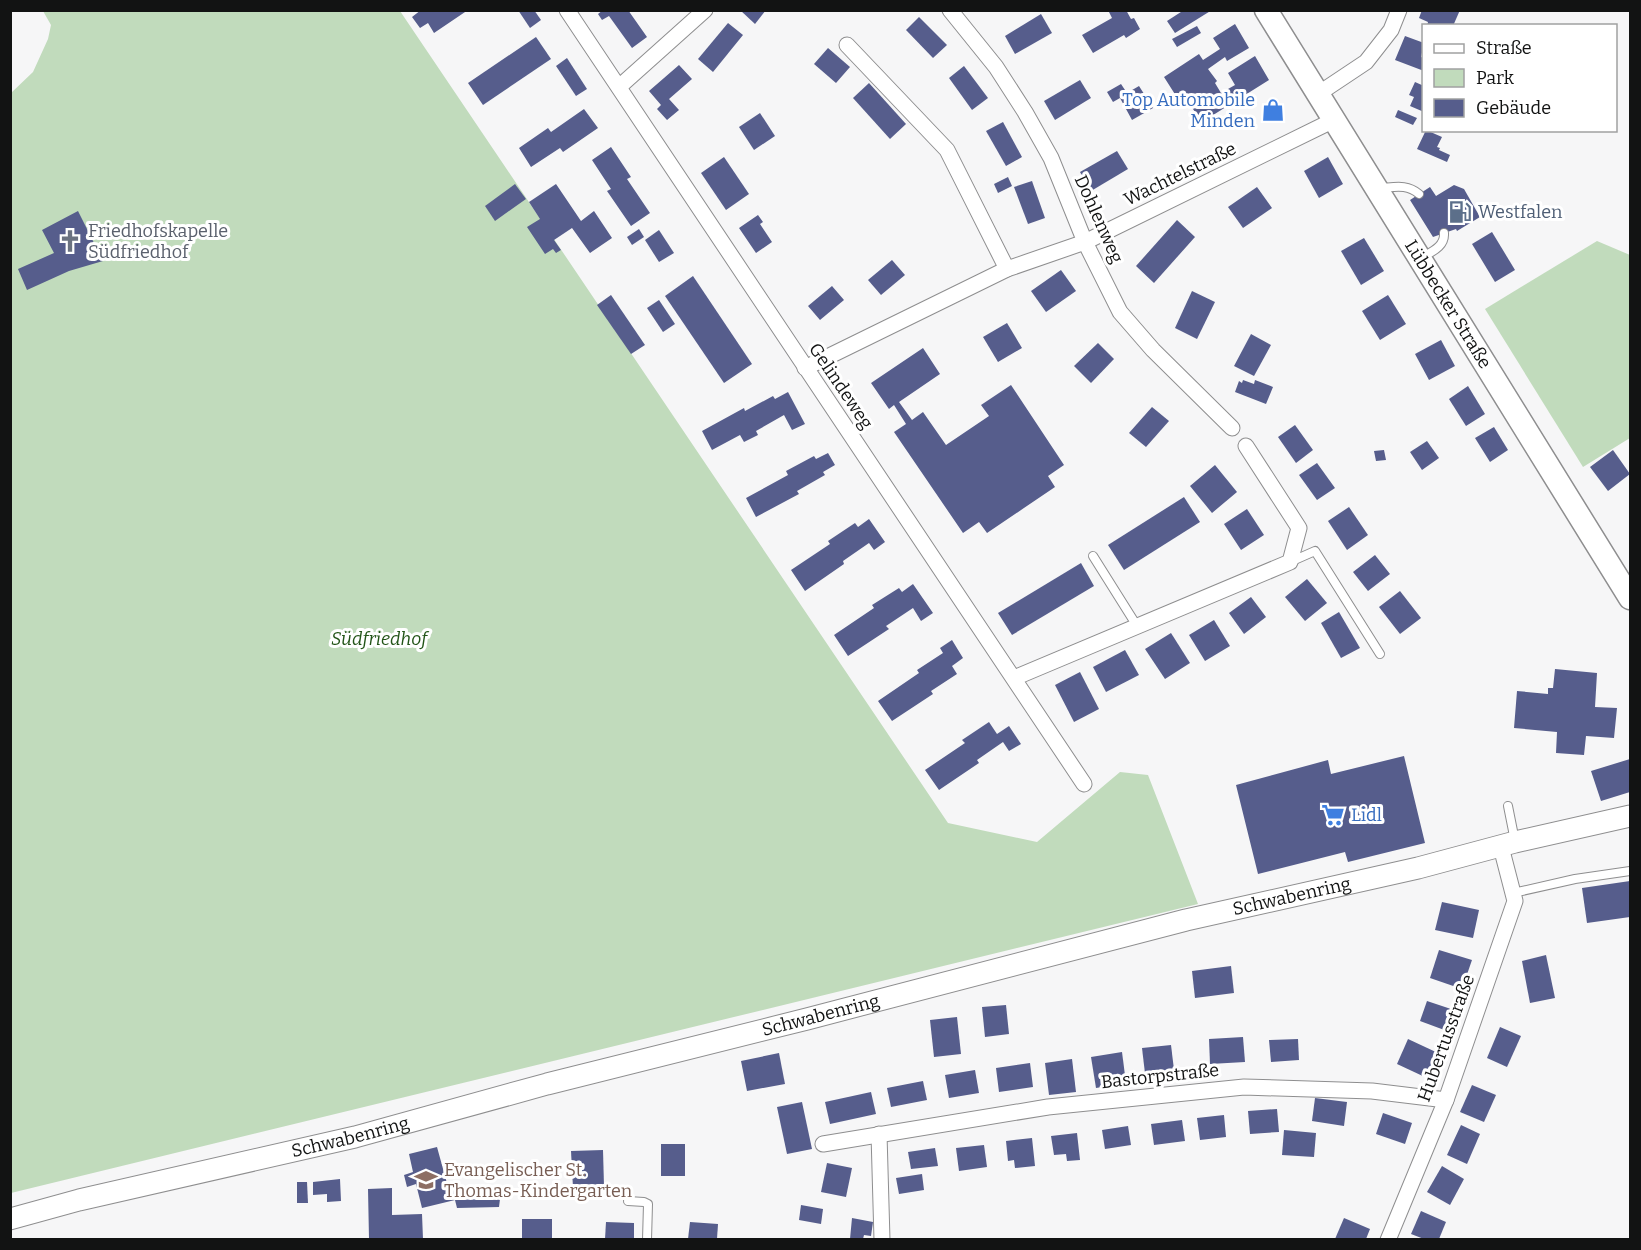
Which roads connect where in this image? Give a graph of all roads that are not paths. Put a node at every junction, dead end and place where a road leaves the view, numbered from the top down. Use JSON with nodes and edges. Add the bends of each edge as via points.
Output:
{"nodes":[{"id":1,"x":567,"y":10,"type":"edge"},
{"id":2,"x":705,"y":10,"type":"edge"},
{"id":3,"x":950,"y":10,"type":"edge"},
{"id":4,"x":1266,"y":10,"type":"edge"},
{"id":5,"x":1399,"y":10,"type":"edge"},
{"id":6,"x":847,"y":45,"type":"dead end"},
{"id":7,"x":619,"y":87,"type":"junction"},
{"id":8,"x":1318,"y":94,"type":"junction"},
{"id":9,"x":1334,"y":120,"type":"junction"},
{"id":10,"x":1376,"y":188,"type":"junction"},
{"id":11,"x":1419,"y":194,"type":"dead end"},
{"id":12,"x":1444,"y":233,"type":"dead end"},
{"id":13,"x":1085,"y":242,"type":"junction"},
{"id":14,"x":1419,"y":259,"type":"junction"},
{"id":15,"x":1007,"y":269,"type":"junction"},
{"id":16,"x":806,"y":368,"type":"junction"},
{"id":17,"x":1232,"y":428,"type":"dead end"},
{"id":18,"x":1246,"y":446,"type":"dead end"},
{"id":19,"x":1093,"y":556,"type":"dead end"},
{"id":20,"x":1290,"y":562,"type":"junction"},
{"id":21,"x":1630,"y":598,"type":"edge"},
{"id":22,"x":1137,"y":626,"type":"junction"},
{"id":23,"x":1380,"y":654,"type":"dead end"},
{"id":24,"x":1014,"y":678,"type":"junction"},
{"id":25,"x":1083,"y":784,"type":"dead end"},
{"id":26,"x":1508,"y":806,"type":"dead end"},
{"id":27,"x":1630,"y":816,"type":"edge"},
{"id":28,"x":1508,"y":844,"type":"junction"},
{"id":29,"x":1630,"y":871,"type":"edge"},
{"id":30,"x":1513,"y":893,"type":"junction"},
{"id":31,"x":1446,"y":1100,"type":"junction"},
{"id":32,"x":879,"y":1134,"type":"junction"},
{"id":33,"x":823,"y":1144,"type":"dead end"},
{"id":34,"x":628,"y":1201,"type":"dead end"},
{"id":35,"x":10,"y":1219,"type":"edge"},
{"id":36,"x":647,"y":1239,"type":"edge"},
{"id":37,"x":882,"y":1239,"type":"edge"},
{"id":38,"x":1388,"y":1239,"type":"edge"}],
"edges":[{"from":1,"to":7,"type":"street","name":"Gelindeweg"},
{"from":2,"to":7,"type":"street"},
{"from":3,"to":13,"type":"street","name":"Dohlenweg","via":[[996,67],[1025,112],[1051,158]]},
{"from":4,"to":8,"type":"main road","name":"Lübbecker Straße"},
{"from":5,"to":8,"type":"street","via":[[1391,30],[1366,62]]},
{"from":6,"to":15,"type":"street","via":[[947,150]]},
{"from":7,"to":16,"type":"street","name":"Gelindeweg"},
{"from":8,"to":9,"type":"main road","name":"Lübbecker Straße"},
{"from":9,"to":10,"type":"main road","name":"Lübbecker Straße"},
{"from":9,"to":13,"type":"street","name":"Wachtelstraße"},
{"from":10,"to":11,"type":"lane","via":[[1403,186]]},
{"from":10,"to":14,"type":"main road","name":"Lübbecker Straße"},
{"from":12,"to":14,"type":"lane","via":[[1440,246]]},
{"from":13,"to":15,"type":"street","name":"Wachtelstraße"},
{"from":13,"to":17,"type":"street","name":"Dohlenweg","via":[[1120,312]]},
{"from":14,"to":21,"type":"main road","name":"Lübbecker Straße"},
{"from":15,"to":16,"type":"street","name":"Wachtelstraße"},
{"from":16,"to":24,"type":"street","name":"Gelindeweg"},
{"from":18,"to":20,"type":"street","via":[[1299,528]]},
{"from":19,"to":22,"type":"lane"},
{"from":20,"to":22,"type":"street"},
{"from":20,"to":23,"type":"lane","via":[[1315,551]]},
{"from":22,"to":24,"type":"street"},
{"from":24,"to":25,"type":"street","name":"Gelindeweg"},
{"from":26,"to":28,"type":"lane"},
{"from":27,"to":28,"type":"street","name":"Schwabenring"},
{"from":28,"to":30,"type":"street","name":"Hubertusstraße"},
{"from":28,"to":35,"type":"street","name":"Schwabenring","via":[[1186,920],[355,1137]]},
{"from":29,"to":30,"type":"lane"},
{"from":30,"to":31,"type":"street","name":"Hubertusstraße","via":[[1515,901]]},
{"from":31,"to":32,"type":"street","name":"Bastorpstraße","via":[[1372,1091],[1244,1087],[1048,1107]]},
{"from":31,"to":38,"type":"street","name":"Hubertusstraße"},
{"from":32,"to":33,"type":"street","name":"Bastorpstraße"},
{"from":32,"to":37,"type":"street"},
{"from":34,"to":36,"type":"lane","via":[[648,1204]]}]}
